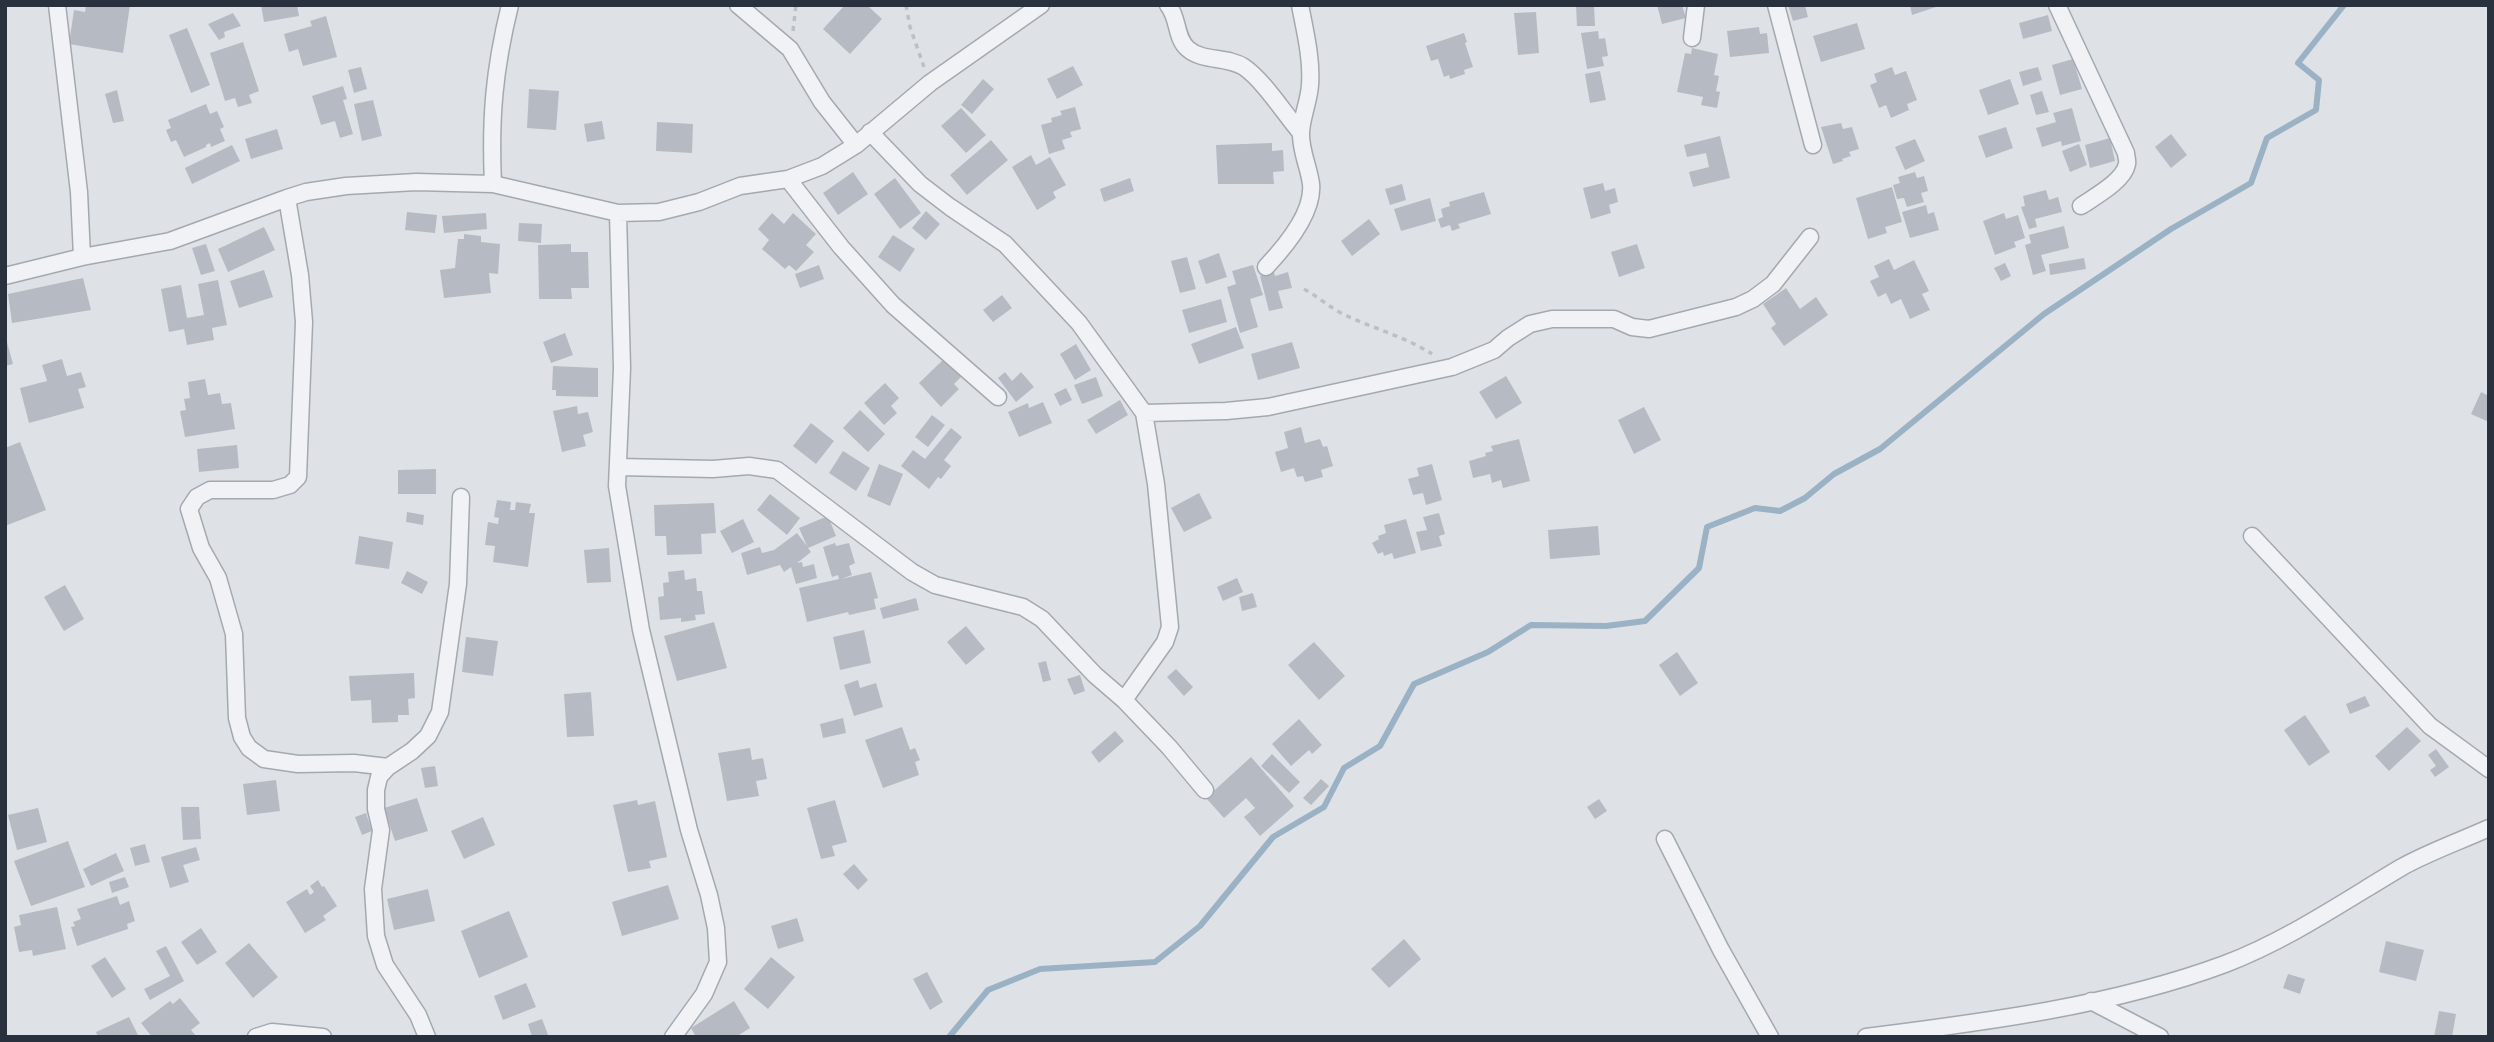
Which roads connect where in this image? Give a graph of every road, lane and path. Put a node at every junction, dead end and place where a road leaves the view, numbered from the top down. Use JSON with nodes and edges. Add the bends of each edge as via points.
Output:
{"nodes":[{"id":1,"x":57,"y":5,"type":"edge"},
{"id":2,"x":510,"y":5,"type":"edge"},
{"id":3,"x":738,"y":5,"type":"edge"},
{"id":4,"x":906,"y":5,"type":"edge"},
{"id":5,"x":1041,"y":5,"type":"edge"},
{"id":6,"x":1168,"y":5,"type":"edge"},
{"id":7,"x":1300,"y":5,"type":"edge"},
{"id":8,"x":1696,"y":5,"type":"edge"},
{"id":9,"x":1776,"y":5,"type":"edge"},
{"id":10,"x":2057,"y":5,"type":"edge"},
{"id":11,"x":1692,"y":38,"type":"dead end"},
{"id":12,"x":930,"y":83,"type":"junction"},
{"id":13,"x":870,"y":132,"type":"junction"},
{"id":14,"x":1301,"y":132,"type":"junction"},
{"id":15,"x":856,"y":145,"type":"junction"},
{"id":16,"x":1813,"y":145,"type":"dead end"},
{"id":17,"x":788,"y":179,"type":"junction"},
{"id":18,"x":493,"y":184,"type":"junction"},
{"id":19,"x":287,"y":198,"type":"junction"},
{"id":20,"x":2081,"y":206,"type":"dead end"},
{"id":21,"x":618,"y":213,"type":"junction"},
{"id":22,"x":1810,"y":237,"type":"dead end"},
{"id":23,"x":82,"y":257,"type":"junction"},
{"id":24,"x":1266,"y":267,"type":"dead end"},
{"id":25,"x":5,"y":276,"type":"edge"},
{"id":26,"x":1304,"y":289,"type":"dead end"},
{"id":27,"x":1452,"y":367,"type":"junction"},
{"id":28,"x":998,"y":397,"type":"dead end"},
{"id":29,"x":1144,"y":413,"type":"junction"},
{"id":30,"x":619,"y":467,"type":"junction"},
{"id":31,"x":461,"y":497,"type":"dead end"},
{"id":32,"x":2252,"y":536,"type":"dead end"},
{"id":33,"x":1124,"y":700,"type":"junction"},
{"id":34,"x":388,"y":767,"type":"junction"},
{"id":35,"x":2489,"y":769,"type":"edge"},
{"id":36,"x":1205,"y":790,"type":"dead end"},
{"id":37,"x":2489,"y":828,"type":"edge"},
{"id":38,"x":1665,"y":839,"type":"dead end"},
{"id":39,"x":2091,"y":1001,"type":"junction"},
{"id":40,"x":1943,"y":1032,"type":"edge"},
{"id":41,"x":256,"y":1037,"type":"edge"},
{"id":42,"x":323,"y":1037,"type":"edge"},
{"id":43,"x":427,"y":1037,"type":"edge"},
{"id":44,"x":673,"y":1037,"type":"edge"},
{"id":45,"x":1770,"y":1037,"type":"edge"},
{"id":46,"x":1866,"y":1037,"type":"edge"},
{"id":47,"x":2160,"y":1037,"type":"edge"}],
"edges":[{"from":1,"to":23,"type":"street"},
{"from":2,"to":18,"type":"street","via":[[493,91]]},
{"from":3,"to":15,"type":"street","via":[[790,49],[822,102]]},
{"from":4,"to":12,"type":"path"},
{"from":5,"to":12,"type":"street"},
{"from":6,"to":14,"type":"street","via":[[1189,51],[1244,67]]},
{"from":7,"to":14,"type":"street","via":[[1310,85]]},
{"from":8,"to":11,"type":"street"},
{"from":9,"to":16,"type":"street"},
{"from":10,"to":20,"type":"street","via":[[2126,153],[2127,165],[2121,176]]},
{"from":12,"to":13,"type":"street"},
{"from":13,"to":15,"type":"street"},
{"from":13,"to":29,"type":"street","via":[[920,184],[1012,252],[1079,323]]},
{"from":14,"to":24,"type":"street","via":[[1310,197],[1286,246]]},
{"from":15,"to":17,"type":"street","via":[[822,166]]},
{"from":17,"to":21,"type":"street","via":[[740,186],[659,212]]},
{"from":17,"to":28,"type":"street","via":[[893,305]]},
{"from":18,"to":19,"type":"street","via":[[346,186]]},
{"from":18,"to":21,"type":"street"},
{"from":19,"to":23,"type":"street","via":[[170,241]]},
{"from":19,"to":34,"type":"street","via":[[304,322],[298,477],[273,490],[210,490],[197,497],[189,509],[201,548],[218,578],[234,634],[237,718],[249,748],[264,759],[298,764]]},
{"from":21,"to":30,"type":"street"},
{"from":22,"to":27,"type":"street","via":[[1773,284],[1736,307],[1649,329],[1614,318],[1552,319],[1530,324],[1494,350]]},
{"from":23,"to":25,"type":"street"},
{"from":26,"to":27,"type":"path","via":[[1339,312],[1397,336]]},
{"from":27,"to":29,"type":"street","via":[[1268,407]]},
{"from":29,"to":33,"type":"street","via":[[1170,627],[1165,642]]},
{"from":30,"to":33,"type":"street","via":[[777,470],[935,585],[1023,607],[1042,619]]},
{"from":30,"to":44,"type":"street","via":[[617,486],[641,630],[716,928],[718,962],[705,994]]},
{"from":31,"to":34,"type":"street","via":[[458,584],[440,712],[428,736]]},
{"from":32,"to":35,"type":"street","via":[[2430,726]]},
{"from":33,"to":36,"type":"street"},
{"from":34,"to":43,"type":"street","via":[[376,790],[381,830],[373,889],[376,936],[385,965]]},
{"from":37,"to":39,"type":"street","via":[[2405,866],[2296,932],[2224,964]]},
{"from":38,"to":45,"type":"street"},
{"from":39,"to":40,"type":"street"},
{"from":39,"to":47,"type":"street"},
{"from":40,"to":46,"type":"street"},
{"from":41,"to":42,"type":"street","via":[[272,1032]]}]}
